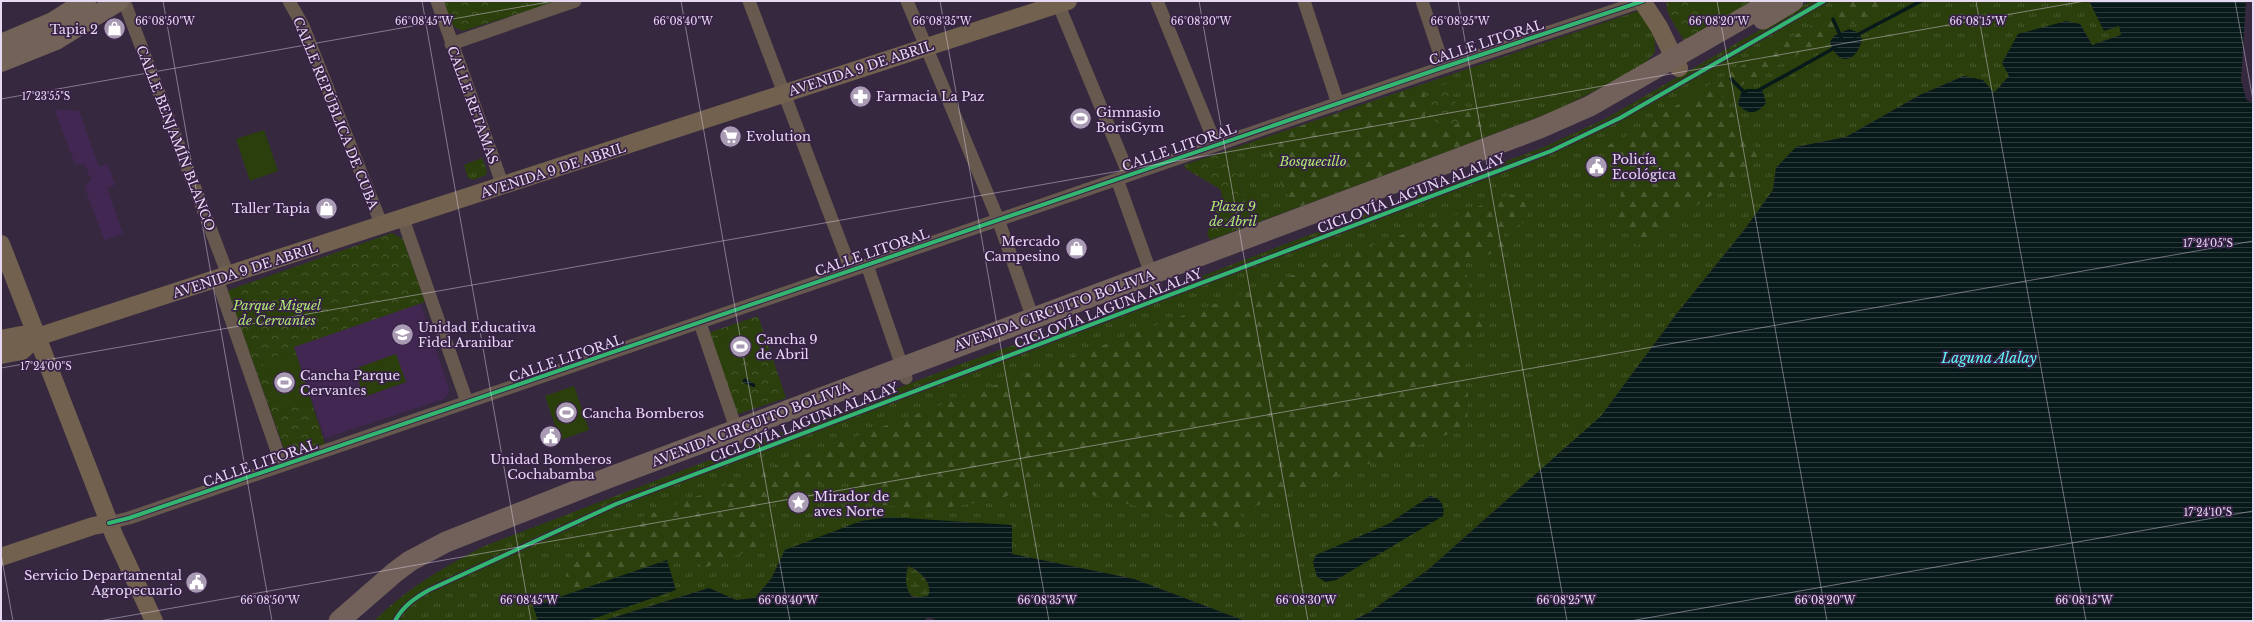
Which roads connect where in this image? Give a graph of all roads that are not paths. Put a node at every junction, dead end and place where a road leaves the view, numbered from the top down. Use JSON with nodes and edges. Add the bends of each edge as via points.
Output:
{"nodes":[{"id":1,"x":86,"y":1,"type":"edge"},
{"id":2,"x":118,"y":1,"type":"edge"},
{"id":3,"x":124,"y":1,"type":"edge"},
{"id":4,"x":289,"y":1,"type":"edge"},
{"id":5,"x":437,"y":1,"type":"edge"},
{"id":6,"x":575,"y":1,"type":"edge"},
{"id":7,"x":749,"y":1,"type":"edge"},
{"id":8,"x":907,"y":1,"type":"edge"},
{"id":9,"x":1157,"y":1,"type":"edge"},
{"id":10,"x":1304,"y":1,"type":"edge"},
{"id":11,"x":1422,"y":1,"type":"edge"},
{"id":12,"x":1642,"y":1,"type":"edge"},
{"id":13,"x":1657,"y":1,"type":"edge"},
{"id":14,"x":1773,"y":1,"type":"edge"},
{"id":15,"x":1793,"y":1,"type":"edge"},
{"id":16,"x":1061,"y":2,"type":"edge"},
{"id":17,"x":1,"y":44,"type":"edge"},
{"id":18,"x":451,"y":44,"type":"junction"},
{"id":19,"x":926,"y":47,"type":"junction"},
{"id":20,"x":1681,"y":61,"type":"junction"},
{"id":21,"x":1,"y":62,"type":"edge"},
{"id":22,"x":1444,"y":67,"type":"junction"},
{"id":23,"x":784,"y":93,"type":"junction"},
{"id":24,"x":1338,"y":104,"type":"junction"},
{"id":25,"x":1216,"y":145,"type":"junction"},
{"id":26,"x":1123,"y":177,"type":"junction"},
{"id":27,"x":502,"y":186,"type":"junction"},
{"id":28,"x":404,"y":219,"type":"junction"},
{"id":29,"x":998,"y":219,"type":"junction"},
{"id":30,"x":382,"y":226,"type":"junction"},
{"id":31,"x":1,"y":244,"type":"edge"},
{"id":32,"x":867,"y":265,"type":"junction"},
{"id":33,"x":851,"y":270,"type":"junction"},
{"id":34,"x":223,"y":277,"type":"junction"},
{"id":35,"x":1153,"y":280,"type":"junction"},
{"id":36,"x":700,"y":323,"type":"junction"},
{"id":37,"x":1035,"y":323,"type":"junction"},
{"id":38,"x":37,"y":337,"type":"junction"},
{"id":39,"x":1,"y":339,"type":"edge"},
{"id":40,"x":1,"y":355,"type":"edge"},
{"id":41,"x":904,"y":372,"type":"junction"},
{"id":42,"x":468,"y":402,"type":"junction"},
{"id":43,"x":738,"y":435,"type":"junction"},
{"id":44,"x":282,"y":466,"type":"junction"},
{"id":45,"x":109,"y":523,"type":"junction"},
{"id":46,"x":1,"y":557,"type":"edge"},
{"id":47,"x":154,"y":621,"type":"edge"},
{"id":48,"x":339,"y":621,"type":"edge"},
{"id":49,"x":361,"y":621,"type":"edge"}],
"edges":[{"from":1,"to":17,"type":"main road","via":[[53,22]]},
{"from":2,"to":21,"type":"main road","via":[[56,40]]},
{"from":3,"to":34,"type":"street","name":"CALLE BENJAMÍN BLANCO"},
{"from":4,"to":30,"type":"street","name":"CALLE REPÚBLICA DE CUBA","via":[[303,26]]},
{"from":5,"to":18,"type":"street","name":"CALLE RETAMAS"},
{"from":6,"to":18,"type":"street"},
{"from":7,"to":23,"type":"street"},
{"from":8,"to":19,"type":"street"},
{"from":9,"to":25,"type":"street"},
{"from":10,"to":24,"type":"street"},
{"from":11,"to":22,"type":"street"},
{"from":12,"to":20,"type":"main road"},
{"from":12,"to":22,"type":"street","name":"CALLE LITORAL"},
{"from":13,"to":20,"type":"main road"},
{"from":14,"to":20,"type":"highway","name":"AVENIDA CIRCUITO BOLIVIA"},
{"from":15,"to":20,"type":"highway","name":"AVENIDA CIRCUITO BOLIVIA"},
{"from":16,"to":19,"type":"main road","name":"AVENIDA 9 DE ABRIL"},
{"from":16,"to":26,"type":"street"},
{"from":18,"to":27,"type":"street","name":"CALLE RETAMAS"},
{"from":19,"to":23,"type":"main road","name":"AVENIDA 9 DE ABRIL"},
{"from":19,"to":29,"type":"street"},
{"from":20,"to":35,"type":"highway","name":"AVENIDA CIRCUITO BOLIVIA","via":[[1540,128]]},
{"from":22,"to":24,"type":"street","name":"CALLE LITORAL"},
{"from":23,"to":27,"type":"main road","name":"AVENIDA 9 DE ABRIL"},
{"from":23,"to":33,"type":"street"},
{"from":24,"to":25,"type":"street","name":"CALLE LITORAL"},
{"from":25,"to":26,"type":"street","name":"CALLE LITORAL"},
{"from":26,"to":29,"type":"street","name":"CALLE LITORAL"},
{"from":26,"to":35,"type":"street"},
{"from":27,"to":28,"type":"main road","name":"AVENIDA 9 DE ABRIL"},
{"from":28,"to":30,"type":"main road","name":"AVENIDA 9 DE ABRIL"},
{"from":28,"to":42,"type":"street"},
{"from":29,"to":32,"type":"street","name":"CALLE LITORAL"},
{"from":29,"to":37,"type":"street"},
{"from":30,"to":34,"type":"main road","name":"AVENIDA 9 DE ABRIL"},
{"from":31,"to":38,"type":"main road"},
{"from":32,"to":33,"type":"street","name":"CALLE LITORAL"},
{"from":32,"to":41,"type":"street"},
{"from":33,"to":36,"type":"street","name":"CALLE LITORAL"},
{"from":34,"to":38,"type":"main road","name":"AVENIDA 9 DE ABRIL"},
{"from":34,"to":44,"type":"street","name":"CALLE BENJAMÍN BLANCO"},
{"from":35,"to":37,"type":"highway","name":"AVENIDA CIRCUITO BOLIVIA"},
{"from":36,"to":42,"type":"street","name":"CALLE LITORAL"},
{"from":36,"to":43,"type":"street"},
{"from":37,"to":41,"type":"highway","name":"AVENIDA CIRCUITO BOLIVIA"},
{"from":38,"to":39,"type":"main road","via":[[21,335]]},
{"from":38,"to":40,"type":"main road","via":[[22,351]]},
{"from":38,"to":45,"type":"main road"},
{"from":41,"to":43,"type":"highway","name":"AVENIDA CIRCUITO BOLIVIA"},
{"from":42,"to":44,"type":"street","name":"CALLE LITORAL"},
{"from":43,"to":48,"type":"highway","name":"AVENIDA CIRCUITO BOLIVIA","via":[[608,478],[446,542],[410,561]]},
{"from":43,"to":49,"type":"highway","name":"AVENIDA CIRCUITO BOLIVIA","via":[[455,550],[398,585]]},
{"from":44,"to":45,"type":"street","name":"CALLE LITORAL"},
{"from":45,"to":46,"type":"main road","name":"CALLE LITORAL"},
{"from":45,"to":47,"type":"main road"}]}
